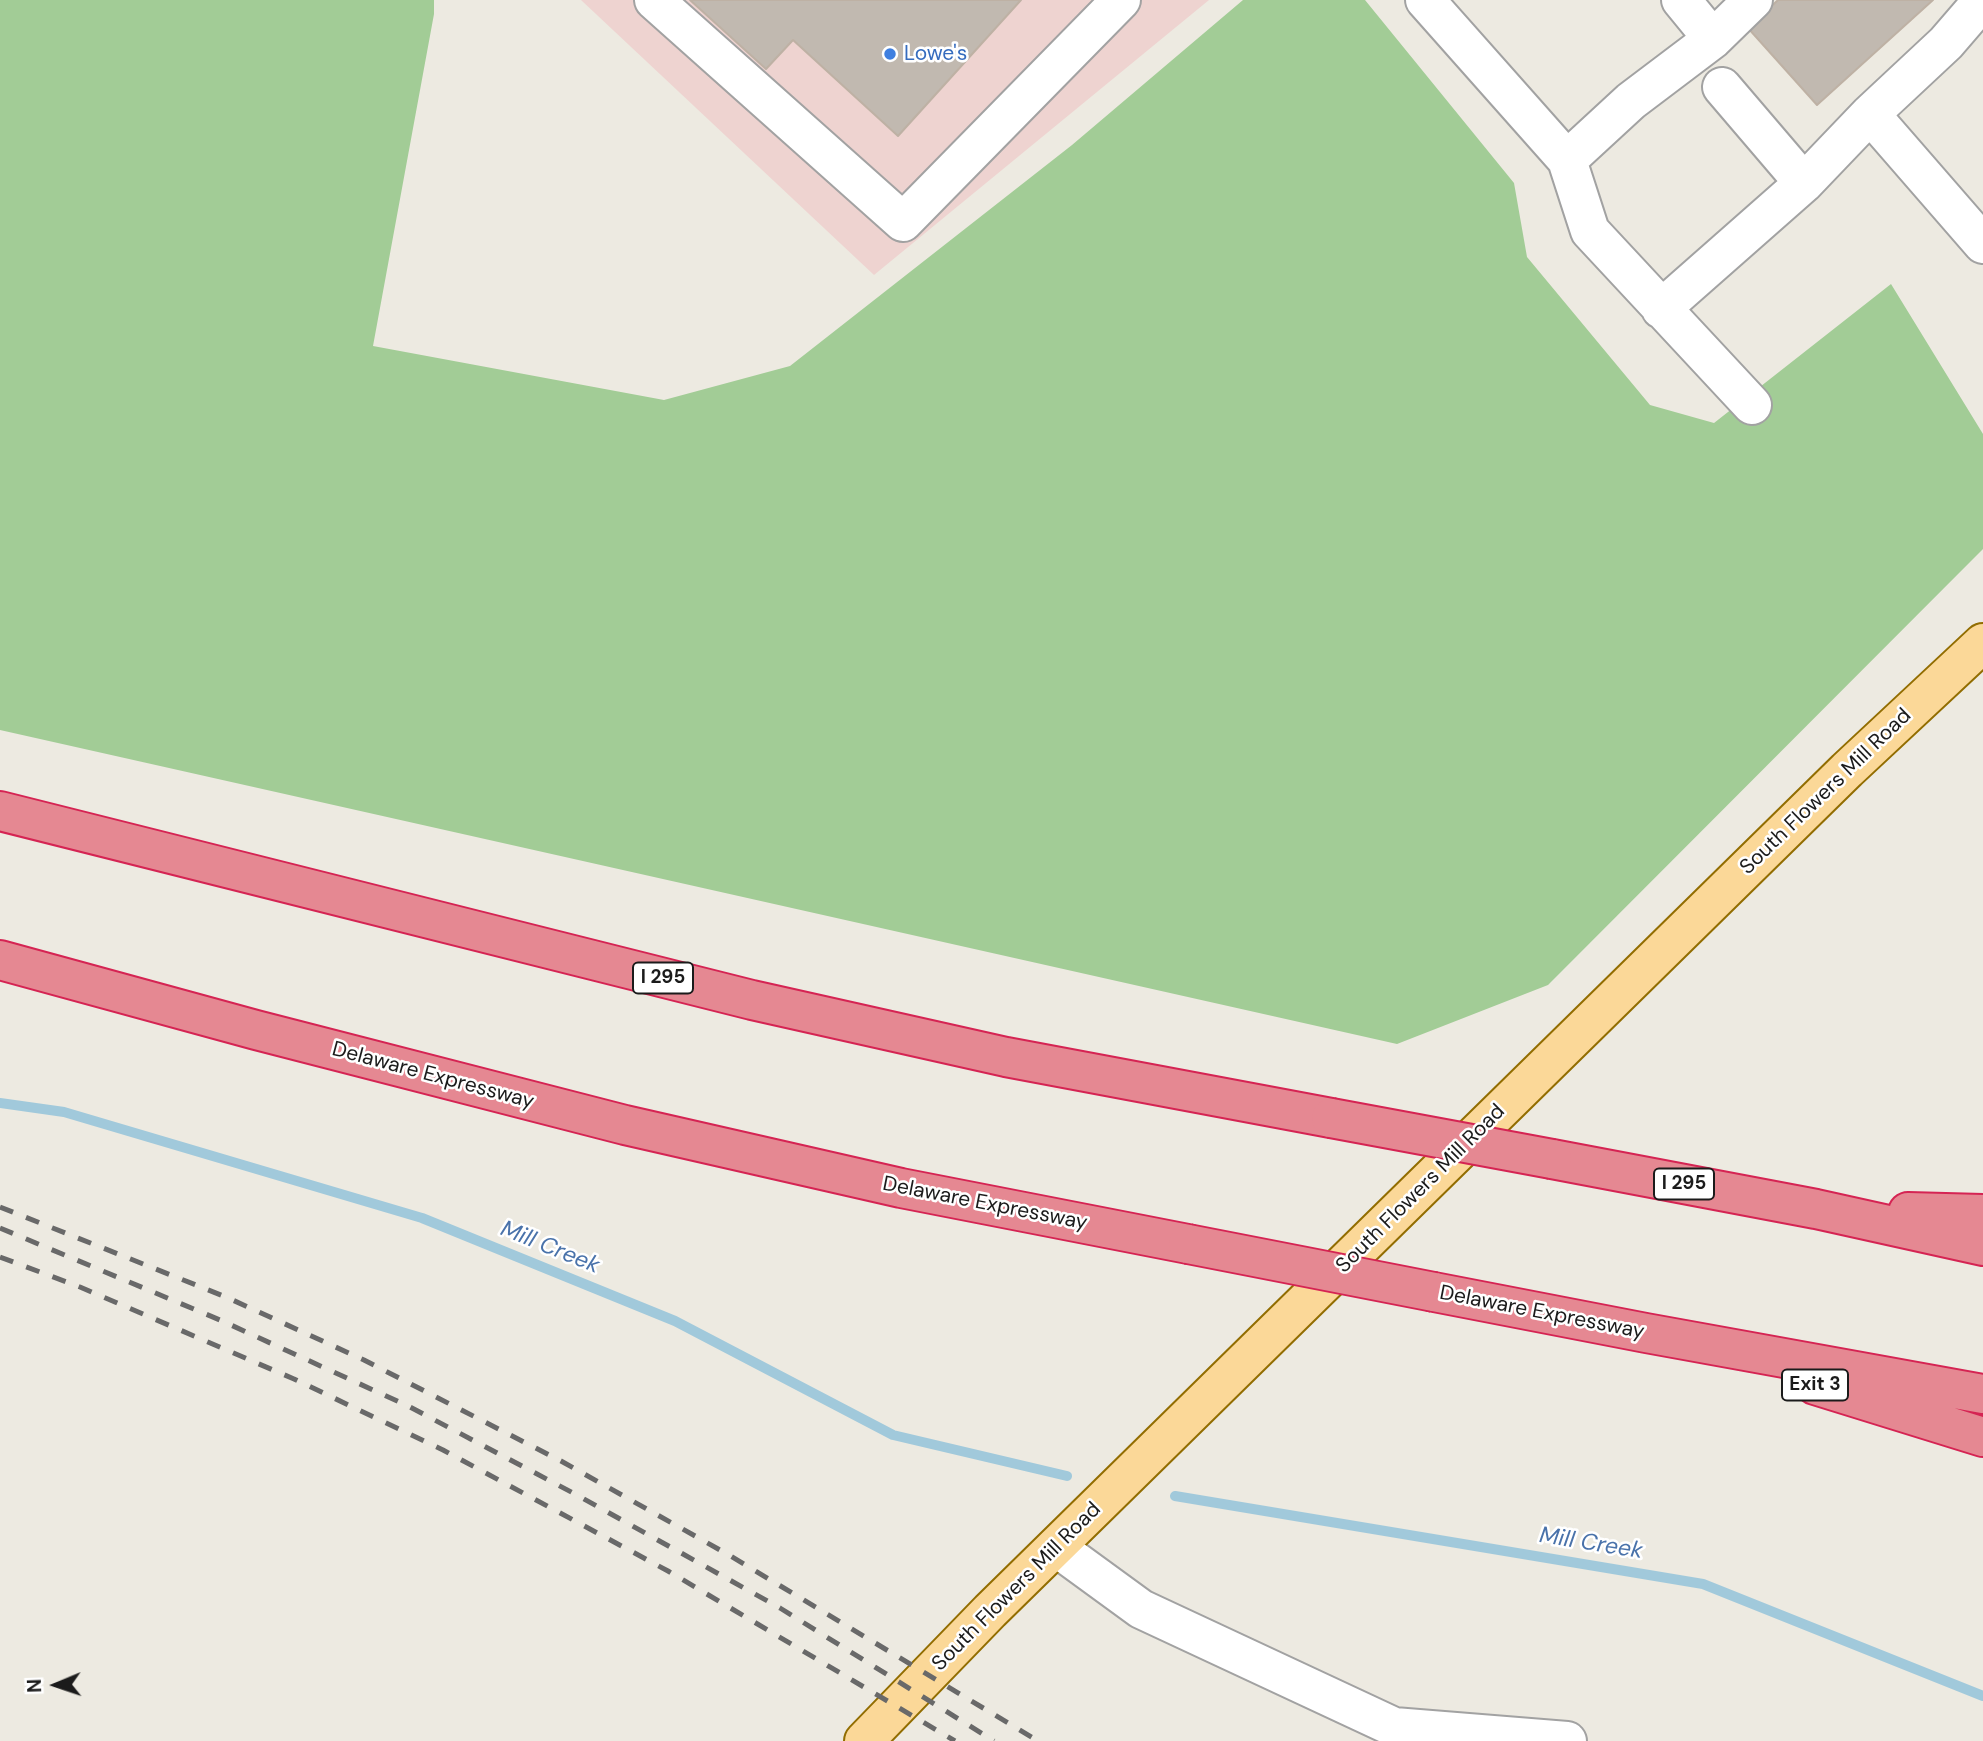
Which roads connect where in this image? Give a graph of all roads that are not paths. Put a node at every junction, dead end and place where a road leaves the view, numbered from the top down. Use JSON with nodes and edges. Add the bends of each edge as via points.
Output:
{"nodes":[{"id":1,"x":654,"y":0,"type":"edge"},
{"id":2,"x":1121,"y":0,"type":"edge"},
{"id":3,"x":1425,"y":0,"type":"edge"},
{"id":4,"x":1681,"y":0,"type":"edge"},
{"id":5,"x":1753,"y":0,"type":"edge"},
{"id":6,"x":1983,"y":0,"type":"edge"},
{"id":7,"x":1713,"y":39,"type":"junction"},
{"id":8,"x":1722,"y":87,"type":"dead end"},
{"id":9,"x":1870,"y":114,"type":"junction"},
{"id":10,"x":1567,"y":160,"type":"junction"},
{"id":11,"x":1804,"y":183,"type":"junction"},
{"id":12,"x":1983,"y":244,"type":"edge"},
{"id":13,"x":1661,"y":309,"type":"junction"},
{"id":14,"x":1752,"y":405,"type":"dead end"},
{"id":15,"x":1983,"y":643,"type":"edge"},
{"id":16,"x":0,"y":811,"type":"edge"},
{"id":17,"x":0,"y":960,"type":"edge"},
{"id":18,"x":1816,"y":1209,"type":"junction"},
{"id":19,"x":1983,"y":1214,"type":"edge"},
{"id":20,"x":1983,"y":1246,"type":"edge"},
{"id":21,"x":1646,"y":1333,"type":"junction"},
{"id":22,"x":1983,"y":1394,"type":"edge"},
{"id":23,"x":1983,"y":1437,"type":"edge"},
{"id":24,"x":1056,"y":1547,"type":"junction"},
{"id":25,"x":1401,"y":1734,"type":"edge"},
{"id":26,"x":864,"y":1741,"type":"edge"},
{"id":27,"x":1567,"y":1741,"type":"edge"}],
"edges":[{"from":1,"to":2,"type":"lane","via":[[903,222]]},
{"from":3,"to":10,"type":"lane"},
{"from":4,"to":7,"type":"lane"},
{"from":5,"to":7,"type":"lane"},
{"from":6,"to":9,"type":"lane","via":[[1946,43]]},
{"from":7,"to":10,"type":"lane","via":[[1631,101]]},
{"from":8,"to":11,"type":"lane"},
{"from":9,"to":11,"type":"lane"},
{"from":9,"to":12,"type":"lane"},
{"from":10,"to":13,"type":"lane","via":[[1590,231]]},
{"from":11,"to":13,"type":"lane"},
{"from":13,"to":14,"type":"lane"},
{"from":15,"to":24,"type":"main road","name":"South Flowers Mill Road","via":[[1847,770]]},
{"from":16,"to":18,"type":"highway","number":"I 295","bridge":true,"via":[[752,1000],[1006,1057]]},
{"from":17,"to":21,"type":"highway","name":"Delaware Expressway","bridge":true,"via":[[625,1125],[901,1188]]},
{"from":18,"to":19,"type":"highway"},
{"from":18,"to":20,"type":"highway","number":"I 295"},
{"from":21,"to":22,"type":"highway","name":"Delaware Expressway"},
{"from":21,"to":23,"type":"highway","number":"Exit 3"},
{"from":24,"to":25,"type":"lane","via":[[1140,1609]]},
{"from":24,"to":26,"type":"main road","name":"South Flowers Mill Road"},
{"from":25,"to":27,"type":"lane"}]}
